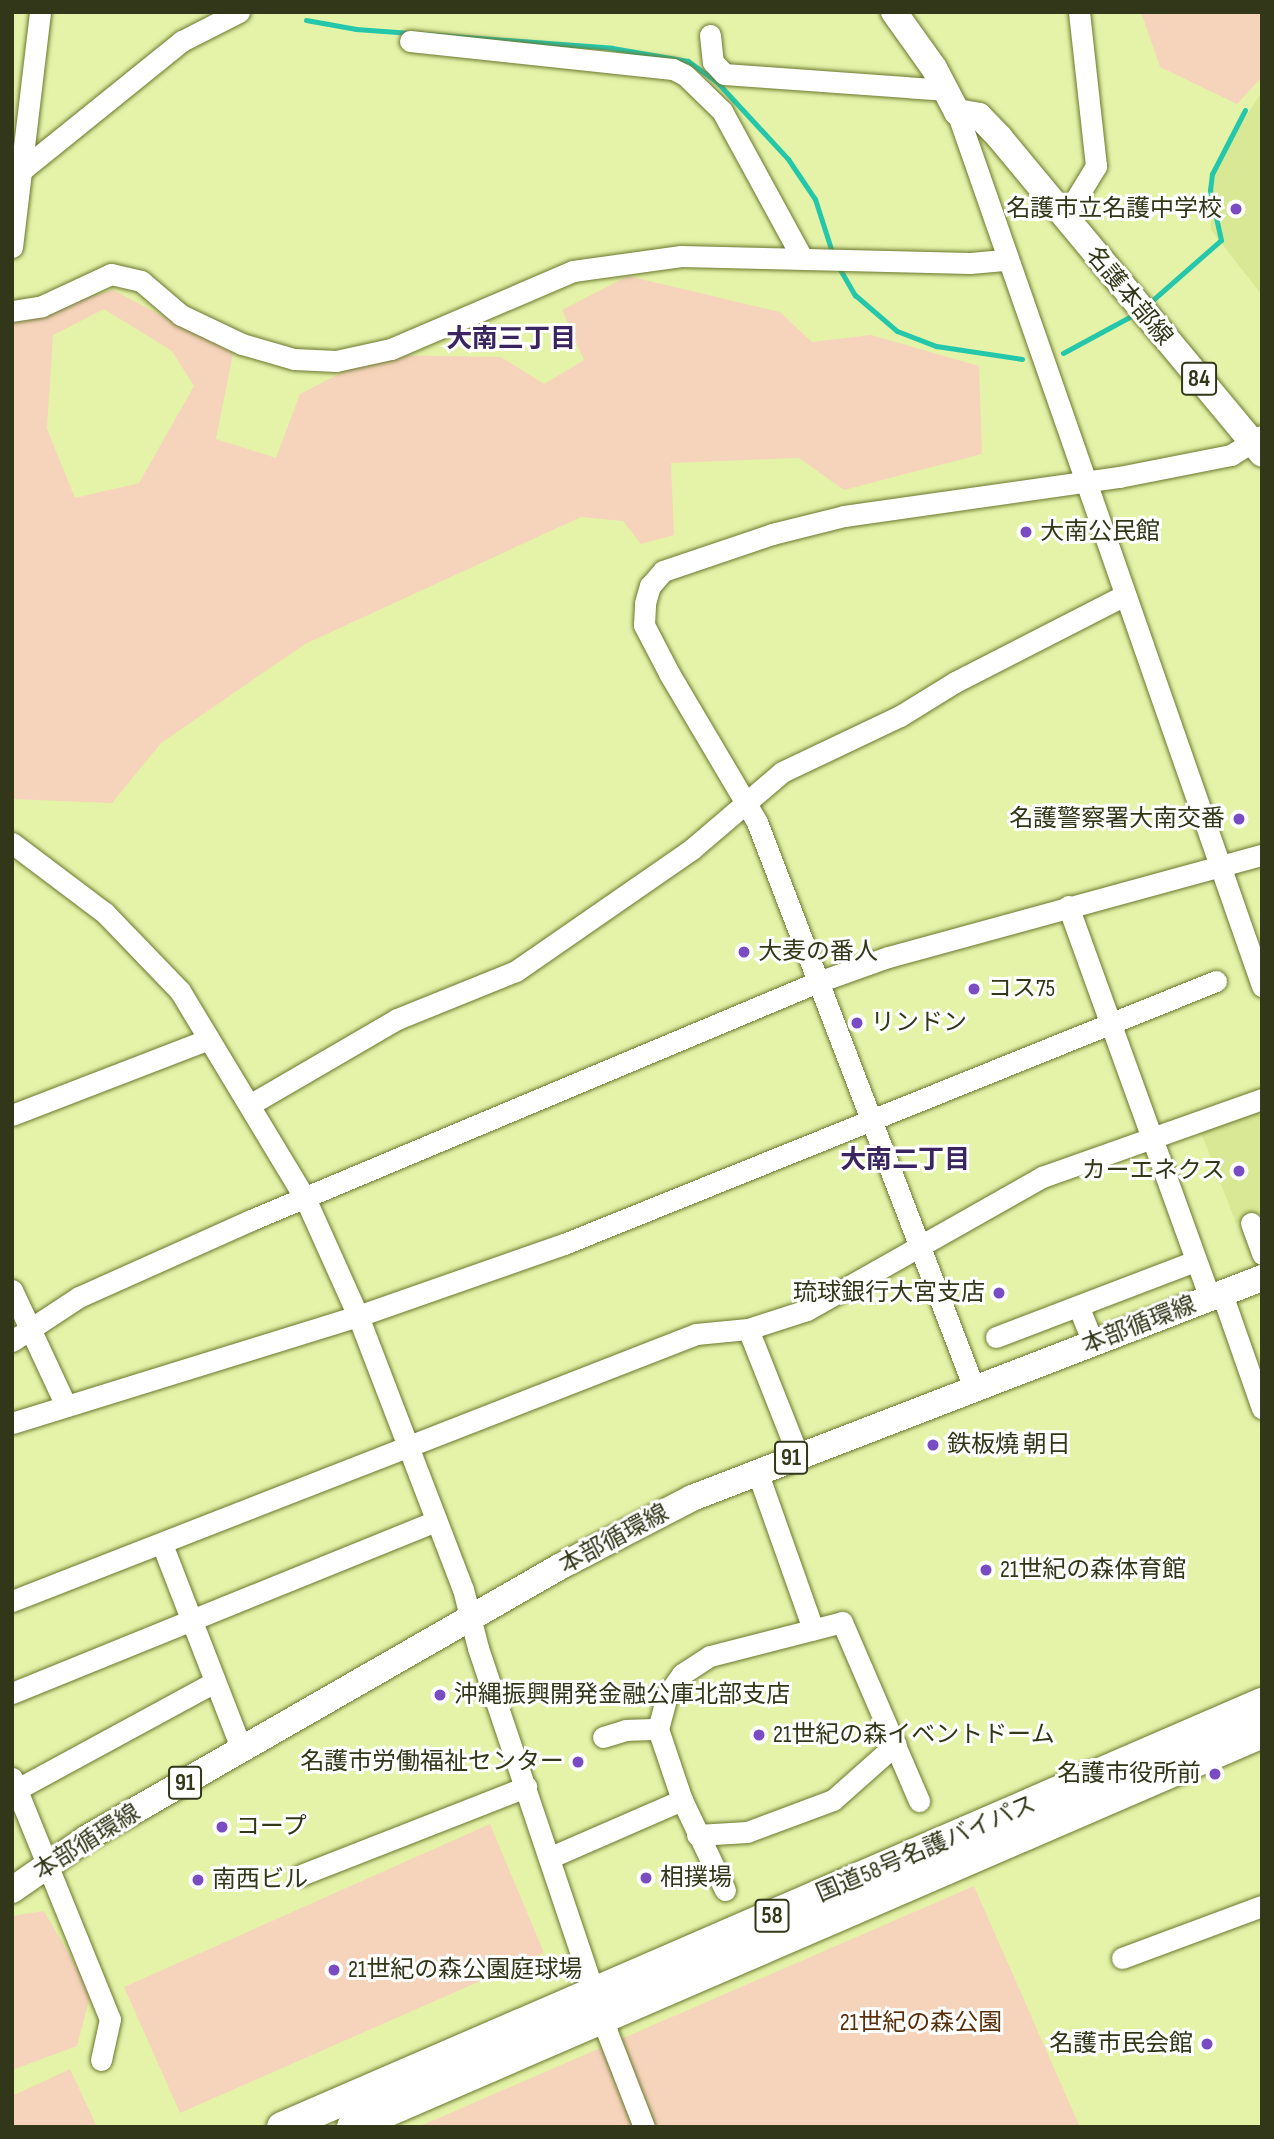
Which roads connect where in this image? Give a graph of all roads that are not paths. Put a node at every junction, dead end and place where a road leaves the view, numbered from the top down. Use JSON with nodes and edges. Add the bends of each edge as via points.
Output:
{"nodes":[{"id":1,"x":40,"y":12,"type":"edge"},
{"id":2,"x":239,"y":12,"type":"edge"},
{"id":3,"x":894,"y":12,"type":"edge"},
{"id":4,"x":1079,"y":12,"type":"edge"},
{"id":5,"x":710,"y":35,"type":"dead end"},
{"id":6,"x":410,"y":41,"type":"dead end"},
{"id":7,"x":719,"y":71,"type":"junction"},
{"id":8,"x":695,"y":82,"type":"junction"},
{"id":9,"x":952,"y":101,"type":"junction"},
{"id":10,"x":18,"y":173,"type":"edge"},
{"id":11,"x":1065,"y":217,"type":"junction"},
{"id":12,"x":12,"y":247,"type":"edge"},
{"id":13,"x":802,"y":256,"type":"junction"},
{"id":14,"x":1007,"y":260,"type":"junction"},
{"id":15,"x":12,"y":311,"type":"edge"},
{"id":16,"x":1259,"y":444,"type":"edge"},
{"id":17,"x":1085,"y":482,"type":"junction"},
{"id":18,"x":1125,"y":594,"type":"junction"},
{"id":19,"x":746,"y":802,"type":"junction"},
{"id":20,"x":12,"y":843,"type":"edge"},
{"id":21,"x":1262,"y":855,"type":"edge"},
{"id":22,"x":1219,"y":868,"type":"junction"},
{"id":23,"x":1068,"y":906,"type":"junction"},
{"id":24,"x":1216,"y":981,"type":"dead end"},
{"id":25,"x":815,"y":983,"type":"junction"},
{"id":26,"x":1262,"y":986,"type":"edge"},
{"id":27,"x":1110,"y":1025,"type":"junction"},
{"id":28,"x":209,"y":1039,"type":"junction"},
{"id":29,"x":1262,"y":1099,"type":"edge"},
{"id":30,"x":251,"y":1104,"type":"junction"},
{"id":31,"x":12,"y":1115,"type":"edge"},
{"id":32,"x":870,"y":1124,"type":"junction"},
{"id":33,"x":1150,"y":1140,"type":"junction"},
{"id":34,"x":305,"y":1198,"type":"junction"},
{"id":35,"x":1251,"y":1223,"type":"dead end"},
{"id":36,"x":919,"y":1249,"type":"junction"},
{"id":37,"x":1262,"y":1254,"type":"edge"},
{"id":38,"x":1195,"y":1261,"type":"junction"},
{"id":39,"x":1262,"y":1278,"type":"edge"},
{"id":40,"x":12,"y":1290,"type":"edge"},
{"id":41,"x":1216,"y":1296,"type":"junction"},
{"id":42,"x":1079,"y":1308,"type":"junction"},
{"id":43,"x":358,"y":1316,"type":"junction"},
{"id":44,"x":30,"y":1327,"type":"junction"},
{"id":45,"x":748,"y":1329,"type":"junction"},
{"id":46,"x":996,"y":1337,"type":"dead end"},
{"id":47,"x":12,"y":1341,"type":"edge"},
{"id":48,"x":1093,"y":1343,"type":"junction"},
{"id":49,"x":974,"y":1388,"type":"junction"},
{"id":50,"x":65,"y":1406,"type":"junction"},
{"id":51,"x":1262,"y":1408,"type":"edge"},
{"id":52,"x":12,"y":1423,"type":"edge"},
{"id":53,"x":408,"y":1445,"type":"junction"},
{"id":54,"x":798,"y":1455,"type":"junction"},
{"id":55,"x":757,"y":1471,"type":"junction"},
{"id":56,"x":436,"y":1521,"type":"junction"},
{"id":57,"x":162,"y":1544,"type":"junction"},
{"id":58,"x":12,"y":1601,"type":"edge"},
{"id":59,"x":192,"y":1619,"type":"junction"},
{"id":60,"x":470,"y":1619,"type":"junction"},
{"id":61,"x":813,"y":1629,"type":"junction"},
{"id":62,"x":215,"y":1682,"type":"junction"},
{"id":63,"x":12,"y":1693,"type":"edge"},
{"id":64,"x":1262,"y":1703,"type":"edge"},
{"id":65,"x":658,"y":1729,"type":"junction"},
{"id":66,"x":1262,"y":1732,"type":"edge"},
{"id":67,"x":603,"y":1737,"type":"dead end"},
{"id":68,"x":896,"y":1744,"type":"junction"},
{"id":69,"x":242,"y":1750,"type":"junction"},
{"id":70,"x":14,"y":1786,"type":"edge"},
{"id":71,"x":526,"y":1787,"type":"junction"},
{"id":72,"x":682,"y":1800,"type":"junction"},
{"id":73,"x":919,"y":1801,"type":"dead end"},
{"id":74,"x":697,"y":1835,"type":"junction"},
{"id":75,"x":551,"y":1857,"type":"junction"},
{"id":76,"x":48,"y":1862,"type":"junction"},
{"id":77,"x":301,"y":1875,"type":"dead end"},
{"id":78,"x":12,"y":1891,"type":"edge"},
{"id":79,"x":725,"y":1891,"type":"dead end"},
{"id":80,"x":1262,"y":1906,"type":"edge"},
{"id":81,"x":1122,"y":1958,"type":"dead end"},
{"id":82,"x":601,"y":2005,"type":"junction"},
{"id":83,"x":102,"y":2060,"type":"dead end"},
{"id":84,"x":282,"y":2127,"type":"edge"},
{"id":85,"x":352,"y":2127,"type":"edge"},
{"id":86,"x":644,"y":2127,"type":"edge"}],
"edges":[{"from":1,"to":10,"type":"street"},
{"from":2,"to":10,"type":"street","via":[[171,48]]},
{"from":3,"to":9,"type":"main road"},
{"from":4,"to":11,"type":"street","via":[[1096,166]]},
{"from":5,"to":7,"type":"street","via":[[710,52]]},
{"from":6,"to":8,"type":"street","via":[[673,69]]},
{"from":7,"to":8,"type":"street"},
{"from":7,"to":9,"type":"street","via":[[890,89]]},
{"from":8,"to":13,"type":"street","via":[[722,111]]},
{"from":9,"to":11,"type":"main road","name":"名護本部線","number":"84","via":[[979,116]]},
{"from":9,"to":14,"type":"street"},
{"from":10,"to":12,"type":"street"},
{"from":11,"to":16,"type":"main road","name":"名護本部線","number":"84","via":[[1139,310]]},
{"from":13,"to":14,"type":"street","via":[[970,263]]},
{"from":13,"to":15,"type":"street","via":[[681,256],[573,271],[391,349],[336,361],[295,359],[242,344],[181,315],[141,281],[111,274],[42,306]]},
{"from":14,"to":17,"type":"street"},
{"from":16,"to":17,"type":"street","via":[[1230,455]]},
{"from":17,"to":18,"type":"street"},
{"from":17,"to":19,"type":"street","via":[[844,516],[663,571],[650,586],[644,625]]},
{"from":18,"to":19,"type":"street","via":[[900,716],[782,772]]},
{"from":18,"to":22,"type":"street"},
{"from":19,"to":25,"type":"street"},
{"from":19,"to":30,"type":"street","via":[[692,849],[516,971],[397,1019]]},
{"from":20,"to":28,"type":"street","via":[[77,890],[142,947],[180,991]]},
{"from":21,"to":22,"type":"street"},
{"from":22,"to":23,"type":"street"},
{"from":22,"to":26,"type":"street"},
{"from":23,"to":25,"type":"street","via":[[888,957]]},
{"from":23,"to":27,"type":"street"},
{"from":24,"to":27,"type":"street"},
{"from":25,"to":32,"type":"street"},
{"from":25,"to":34,"type":"street"},
{"from":27,"to":32,"type":"street"},
{"from":27,"to":33,"type":"street"},
{"from":28,"to":30,"type":"street"},
{"from":28,"to":31,"type":"street"},
{"from":29,"to":33,"type":"street"},
{"from":30,"to":34,"type":"street"},
{"from":32,"to":36,"type":"street"},
{"from":32,"to":43,"type":"street","via":[[564,1244]]},
{"from":33,"to":36,"type":"street","via":[[1042,1177]]},
{"from":33,"to":38,"type":"street"},
{"from":34,"to":43,"type":"street"},
{"from":34,"to":44,"type":"street","via":[[79,1297]]},
{"from":35,"to":37,"type":"street"},
{"from":36,"to":45,"type":"street","via":[[807,1310]]},
{"from":36,"to":49,"type":"street"},
{"from":38,"to":41,"type":"street"},
{"from":38,"to":42,"type":"street"},
{"from":39,"to":41,"type":"main road","name":"本部循環線","number":"91"},
{"from":40,"to":44,"type":"street"},
{"from":41,"to":48,"type":"main road","name":"本部循環線","number":"91"},
{"from":41,"to":51,"type":"street"},
{"from":42,"to":46,"type":"street"},
{"from":42,"to":48,"type":"street"},
{"from":43,"to":50,"type":"street"},
{"from":43,"to":53,"type":"street"},
{"from":44,"to":47,"type":"street"},
{"from":44,"to":50,"type":"street"},
{"from":45,"to":53,"type":"street","via":[[696,1334]]},
{"from":45,"to":54,"type":"street"},
{"from":48,"to":49,"type":"main road","name":"本部循環線","number":"91"},
{"from":49,"to":54,"type":"main road","name":"本部循環線","number":"91"},
{"from":50,"to":52,"type":"street"},
{"from":53,"to":56,"type":"street"},
{"from":53,"to":57,"type":"street"},
{"from":54,"to":55,"type":"main road","name":"本部循環線","number":"91"},
{"from":55,"to":60,"type":"main road","name":"本部循環線","number":"91","via":[[613,1538]]},
{"from":55,"to":61,"type":"street"},
{"from":56,"to":59,"type":"street"},
{"from":56,"to":60,"type":"street"},
{"from":57,"to":58,"type":"street"},
{"from":57,"to":59,"type":"street"},
{"from":59,"to":62,"type":"street"},
{"from":59,"to":63,"type":"street"},
{"from":60,"to":69,"type":"main road","name":"本部循環線","number":"91"},
{"from":60,"to":71,"type":"street"},
{"from":61,"to":65,"type":"street","via":[[695,1663],[667,1695]]},
{"from":61,"to":68,"type":"street","via":[[842,1622]]},
{"from":62,"to":69,"type":"street"},
{"from":62,"to":70,"type":"street"},
{"from":64,"to":82,"type":"highway","name":"国道58号名護バイパス","number":"58"},
{"from":65,"to":67,"type":"street","via":[[626,1730]]},
{"from":65,"to":72,"type":"street"},
{"from":66,"to":82,"type":"highway","name":"国道58号名護バイパス","number":"58"},
{"from":68,"to":73,"type":"street"},
{"from":68,"to":74,"type":"street","via":[[833,1800],[747,1832]]},
{"from":69,"to":76,"type":"main road","name":"本部循環線","number":"91"},
{"from":70,"to":76,"type":"street"},
{"from":71,"to":75,"type":"street"},
{"from":71,"to":77,"type":"street"},
{"from":72,"to":74,"type":"street"},
{"from":72,"to":75,"type":"street"},
{"from":74,"to":79,"type":"street"},
{"from":75,"to":82,"type":"street"},
{"from":76,"to":78,"type":"main road","name":"本部循環線","number":"91"},
{"from":76,"to":83,"type":"street","via":[[110,2019]]},
{"from":80,"to":81,"type":"street"},
{"from":82,"to":84,"type":"highway","name":"国道58号名護バイパス","number":"58"},
{"from":82,"to":85,"type":"highway","name":"国道58号名護バイパス","number":"58"},
{"from":82,"to":86,"type":"street"}]}
